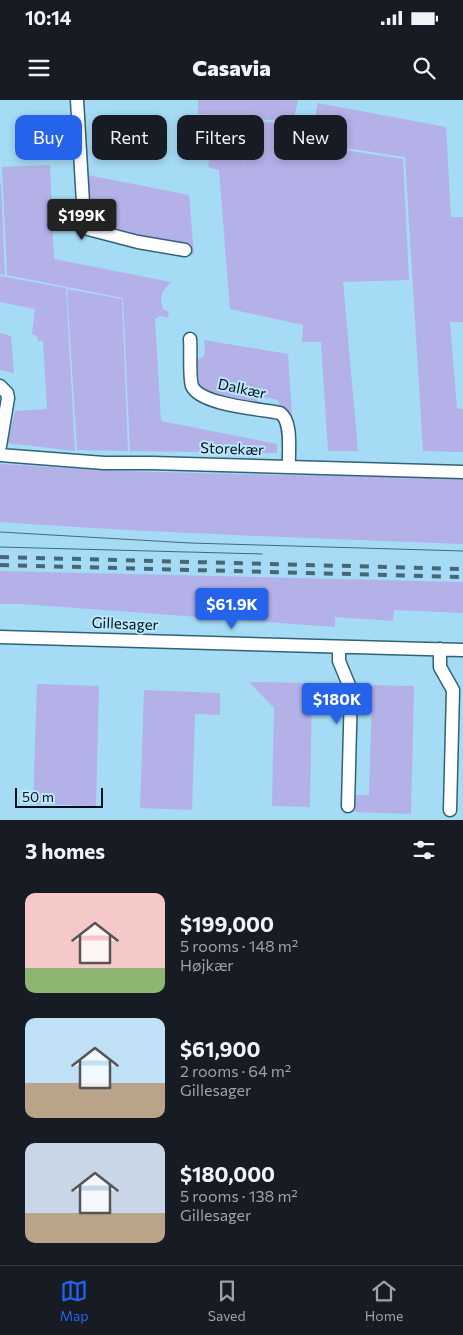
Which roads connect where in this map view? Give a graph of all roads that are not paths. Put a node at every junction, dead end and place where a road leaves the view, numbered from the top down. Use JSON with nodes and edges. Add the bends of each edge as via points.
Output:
{"nodes":[{"id":1,"x":77,"y":100,"type":"edge"},
{"id":2,"x":185,"y":250,"type":"dead end"},
{"id":3,"x":190,"y":339,"type":"dead end"},
{"id":4,"x":0,"y":386,"type":"edge"},
{"id":5,"x":0,"y":446,"type":"edge"},
{"id":6,"x":0,"y":455,"type":"edge"},
{"id":7,"x":289,"y":467,"type":"junction"},
{"id":8,"x":463,"y":472,"type":"edge"},
{"id":9,"x":0,"y":637,"type":"edge"},
{"id":10,"x":339,"y":647,"type":"junction"},
{"id":11,"x":440,"y":649,"type":"junction"},
{"id":12,"x":463,"y":650,"type":"edge"},
{"id":13,"x":348,"y":806,"type":"dead end"},
{"id":14,"x":450,"y":810,"type":"dead end"}],
"edges":[{"from":1,"to":2,"type":"street","via":[[84,220],[88,229]]},
{"from":3,"to":7,"type":"street","name":"Dalkær","via":[[191,384],[199,394],[214,401],[280,413],[286,418]]},
{"from":4,"to":5,"type":"street","via":[[8,398]]},
{"from":6,"to":7,"type":"street","name":"Storekær","via":[[104,463]]},
{"from":7,"to":8,"type":"street","name":"Storekær"},
{"from":9,"to":10,"type":"street","name":"Gillesager"},
{"from":10,"to":11,"type":"street","name":"Gillesager"},
{"from":10,"to":13,"type":"street","via":[[339,662],[351,690]]},
{"from":11,"to":12,"type":"street","name":"Gillesager"},
{"from":11,"to":14,"type":"street","via":[[440,667],[453,690]]}]}
